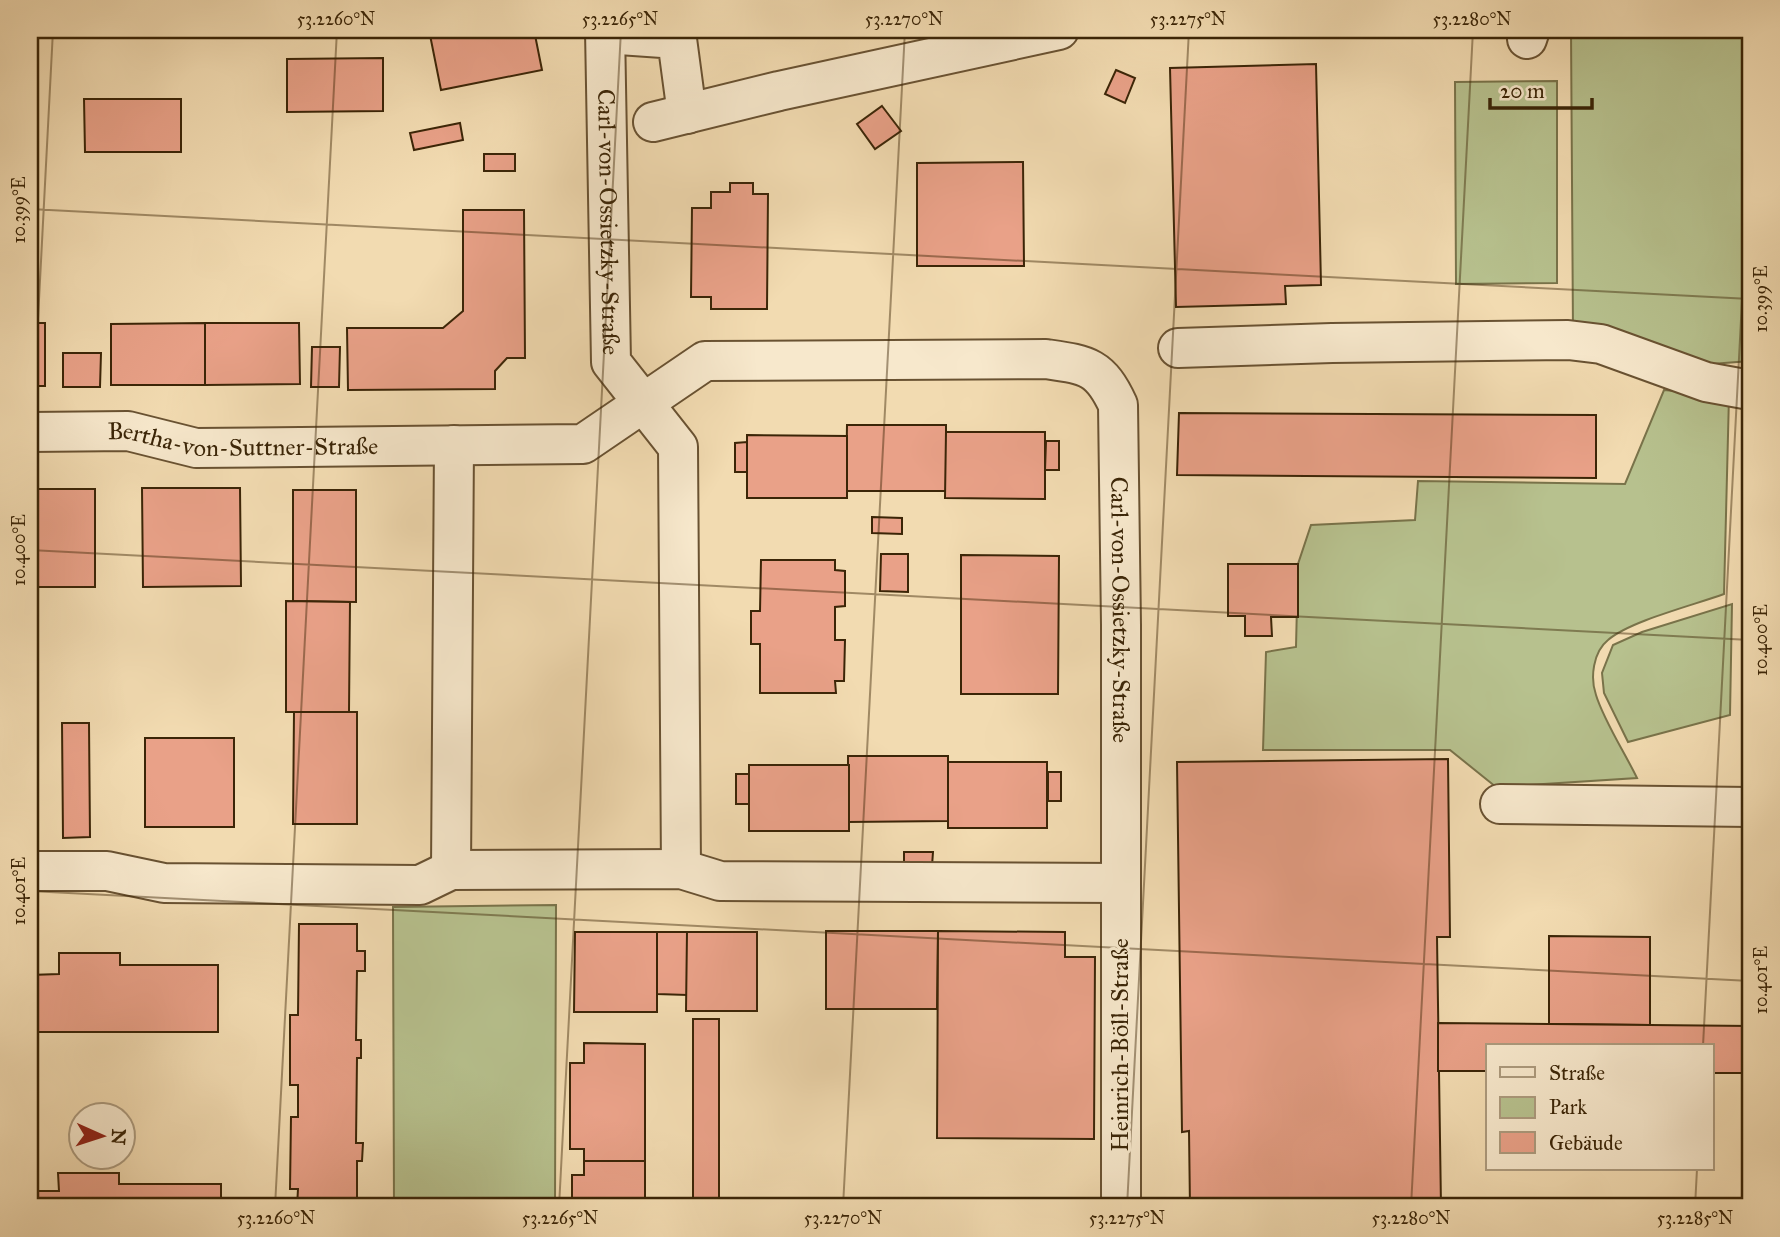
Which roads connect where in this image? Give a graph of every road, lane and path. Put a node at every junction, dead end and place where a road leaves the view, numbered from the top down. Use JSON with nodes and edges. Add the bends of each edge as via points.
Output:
{"nodes":[{"id":1,"x":1059,"y":30,"type":"edge"},
{"id":2,"x":605,"y":32,"type":"edge"},
{"id":3,"x":1178,"y":348,"type":"dead end"},
{"id":4,"x":1750,"y":390,"type":"edge"},
{"id":5,"x":644,"y":403,"type":"junction"},
{"id":6,"x":30,"y":432,"type":"edge"},
{"id":7,"x":454,"y":445,"type":"junction"},
{"id":8,"x":1500,"y":804,"type":"dead end"},
{"id":9,"x":1750,"y":807,"type":"edge"},
{"id":10,"x":681,"y":869,"type":"junction"},
{"id":11,"x":451,"y":870,"type":"junction"},
{"id":12,"x":30,"y":871,"type":"edge"},
{"id":13,"x":1120,"y":883,"type":"junction"},
{"id":14,"x":1121,"y":1207,"type":"edge"}],
"edges":[{"from":1,"to":2,"type":"street","via":[[670,118],[677,39]]},
{"from":2,"to":5,"type":"street","name":"Carl-von-Ossietzky-Straße","via":[[611,362]]},
{"from":3,"to":4,"type":"street","via":[[1568,340],[1601,344],[1706,382]]},
{"from":5,"to":7,"type":"street","name":"Bertha-von-Suttner-Straße","via":[[583,444]]},
{"from":5,"to":10,"type":"street","name":"Carl-von-Ossietzky-Straße","via":[[678,447]]},
{"from":5,"to":13,"type":"street","name":"Carl-von-Ossietzky-Straße","via":[[705,361],[1046,359],[1083,365],[1107,381],[1118,405]]},
{"from":6,"to":7,"type":"street","name":"Bertha-von-Suttner-Straße","via":[[128,432],[196,448]]},
{"from":7,"to":11,"type":"street"},
{"from":8,"to":9,"type":"street"},
{"from":10,"to":11,"type":"street"},
{"from":10,"to":13,"type":"street","via":[[720,881]]},
{"from":11,"to":12,"type":"street","via":[[420,885],[164,883],[107,871]]},
{"from":13,"to":14,"type":"street","name":"Heinrich-Böll-Straße"}]}
